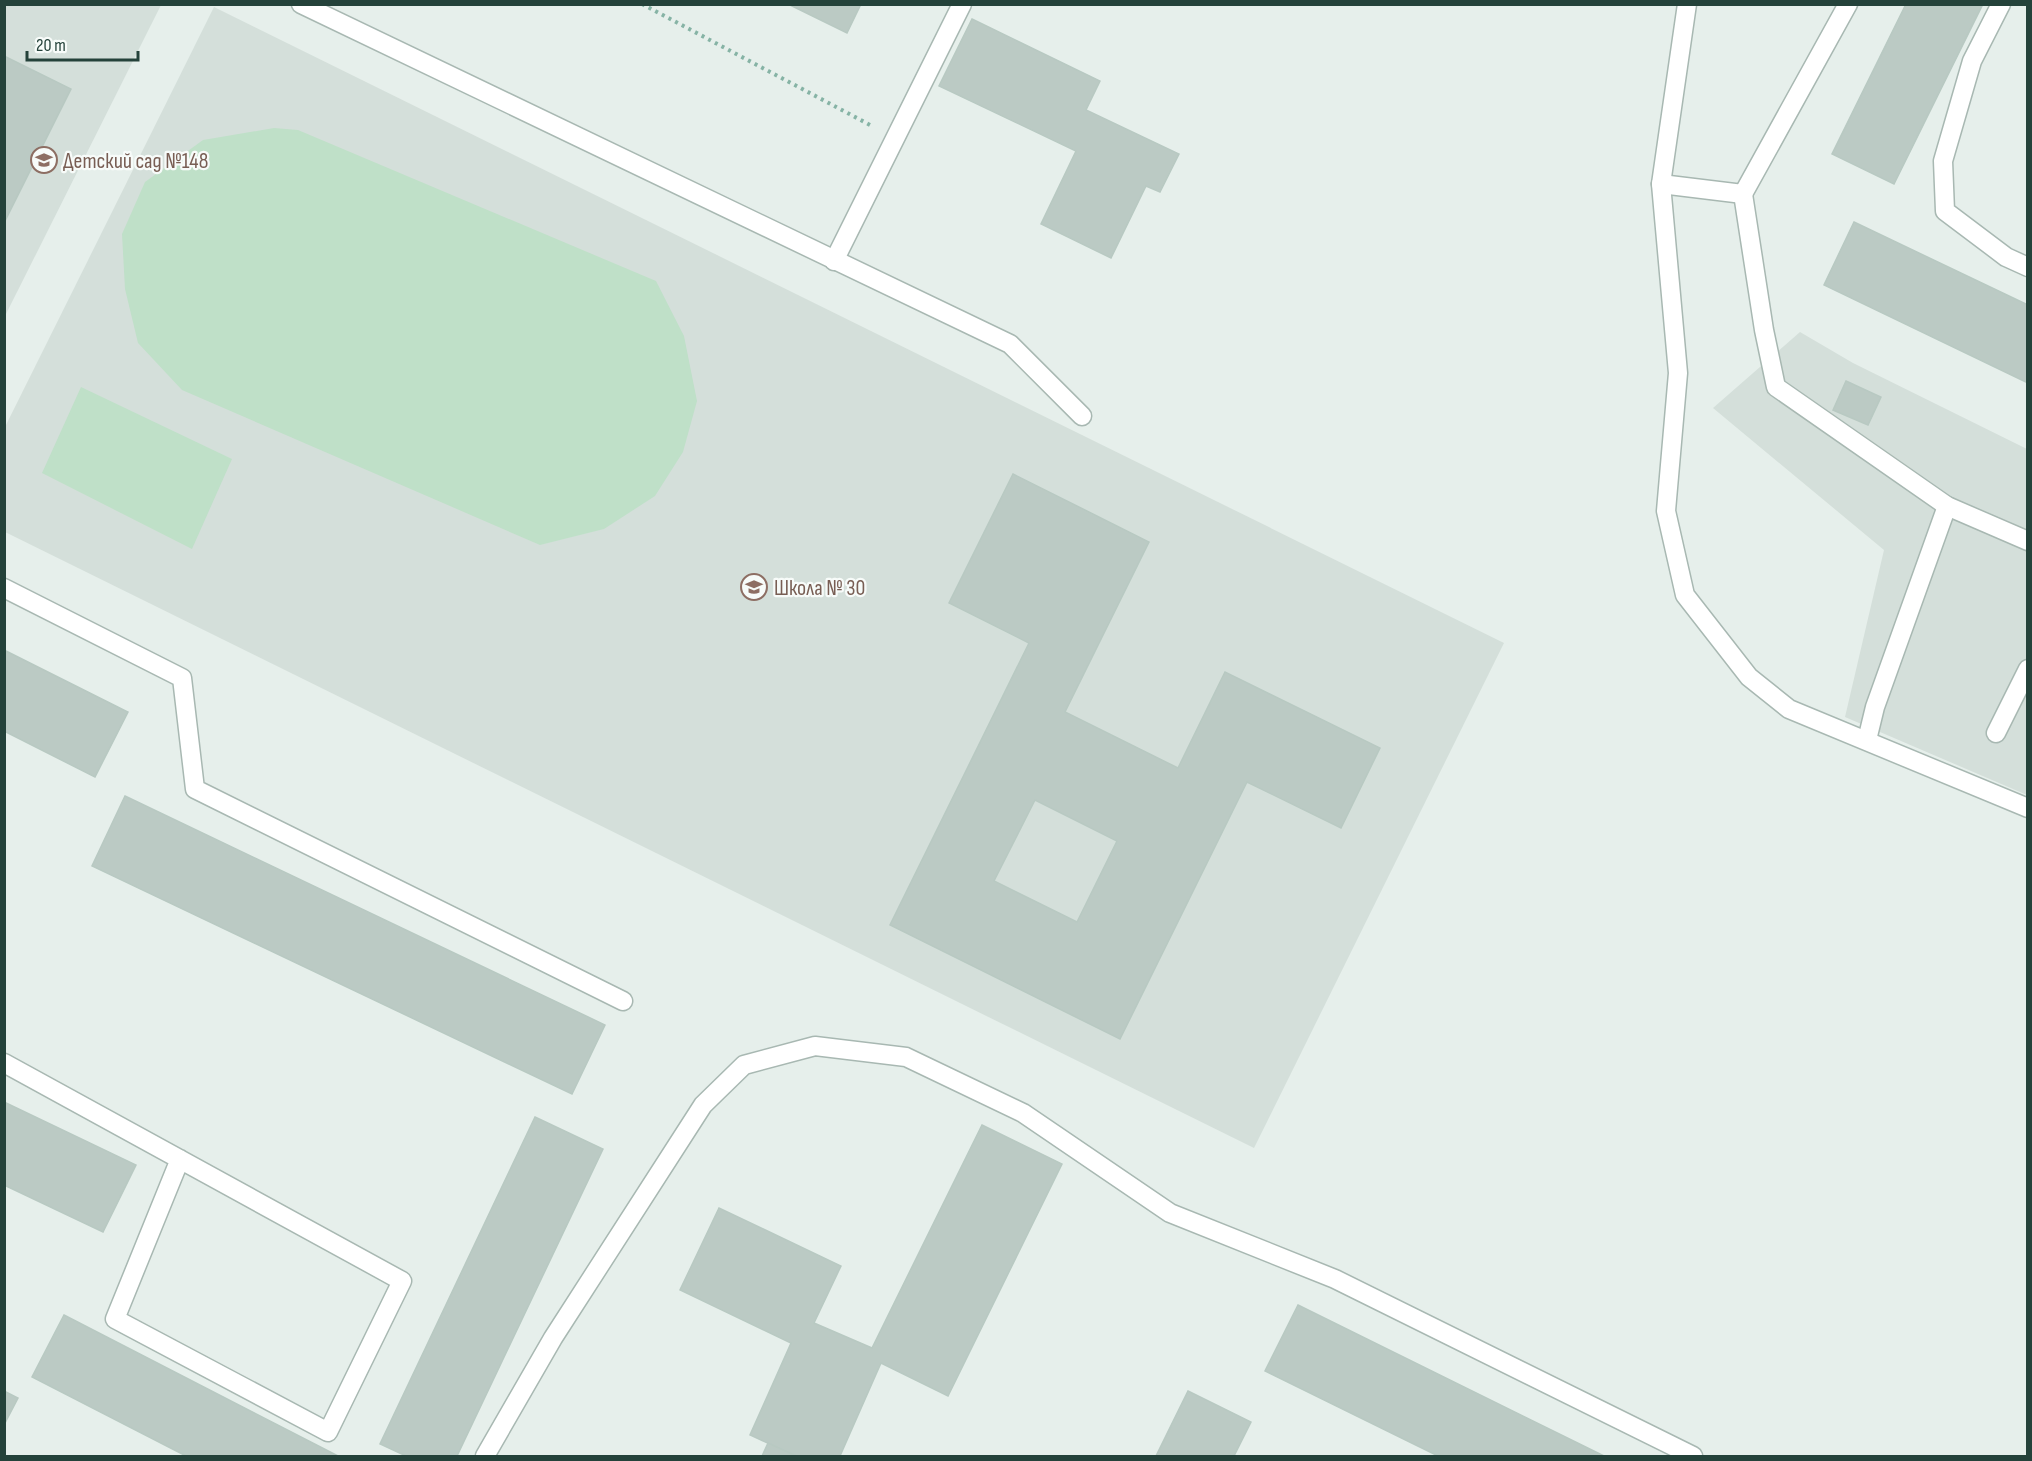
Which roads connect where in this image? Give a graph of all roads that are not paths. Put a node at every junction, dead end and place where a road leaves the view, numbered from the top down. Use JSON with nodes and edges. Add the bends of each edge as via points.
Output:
{"nodes":[{"id":1,"x":301,"y":4,"type":"edge"},
{"id":2,"x":962,"y":4,"type":"edge"},
{"id":3,"x":1687,"y":4,"type":"edge"},
{"id":4,"x":1848,"y":4,"type":"edge"},
{"id":5,"x":2001,"y":4,"type":"edge"},
{"id":6,"x":1661,"y":184,"type":"junction"},
{"id":7,"x":1743,"y":194,"type":"junction"},
{"id":8,"x":834,"y":261,"type":"junction"},
{"id":9,"x":2028,"y":267,"type":"edge"},
{"id":10,"x":1082,"y":416,"type":"dead end"},
{"id":11,"x":1947,"y":507,"type":"junction"},
{"id":12,"x":2028,"y":542,"type":"edge"},
{"id":13,"x":4,"y":588,"type":"edge"},
{"id":14,"x":2028,"y":669,"type":"edge"},
{"id":15,"x":1996,"y":733,"type":"dead end"},
{"id":16,"x":1868,"y":740,"type":"junction"},
{"id":17,"x":2028,"y":808,"type":"edge"},
{"id":18,"x":623,"y":1001,"type":"dead end"},
{"id":19,"x":4,"y":1063,"type":"edge"},
{"id":20,"x":180,"y":1159,"type":"junction"},
{"id":21,"x":484,"y":1456,"type":"edge"},
{"id":22,"x":1693,"y":1456,"type":"edge"}],
"edges":[{"from":1,"to":8,"type":"lane"},
{"from":2,"to":8,"type":"lane"},
{"from":3,"to":6,"type":"lane"},
{"from":4,"to":7,"type":"lane"},
{"from":5,"to":9,"type":"lane","via":[[1972,61],[1943,161],[1945,211],[2006,257]]},
{"from":6,"to":7,"type":"lane"},
{"from":6,"to":16,"type":"lane","via":[[1678,373],[1666,511],[1685,595],[1749,677],[1789,709]]},
{"from":7,"to":11,"type":"lane","via":[[1776,387]]},
{"from":8,"to":10,"type":"lane","via":[[1010,344]]},
{"from":11,"to":12,"type":"lane"},
{"from":11,"to":16,"type":"lane","via":[[1875,707]]},
{"from":13,"to":18,"type":"lane","via":[[182,678],[195,789]]},
{"from":14,"to":15,"type":"lane"},
{"from":16,"to":17,"type":"lane"},
{"from":19,"to":20,"type":"lane"},
{"from":20,"to":20,"type":"lane","via":[[402,1281],[328,1432],[115,1319]]},
{"from":21,"to":22,"type":"lane","via":[[553,1338],[703,1105],[744,1065],[815,1046],[906,1057],[1023,1113],[1170,1213],[1335,1279]]}]}
